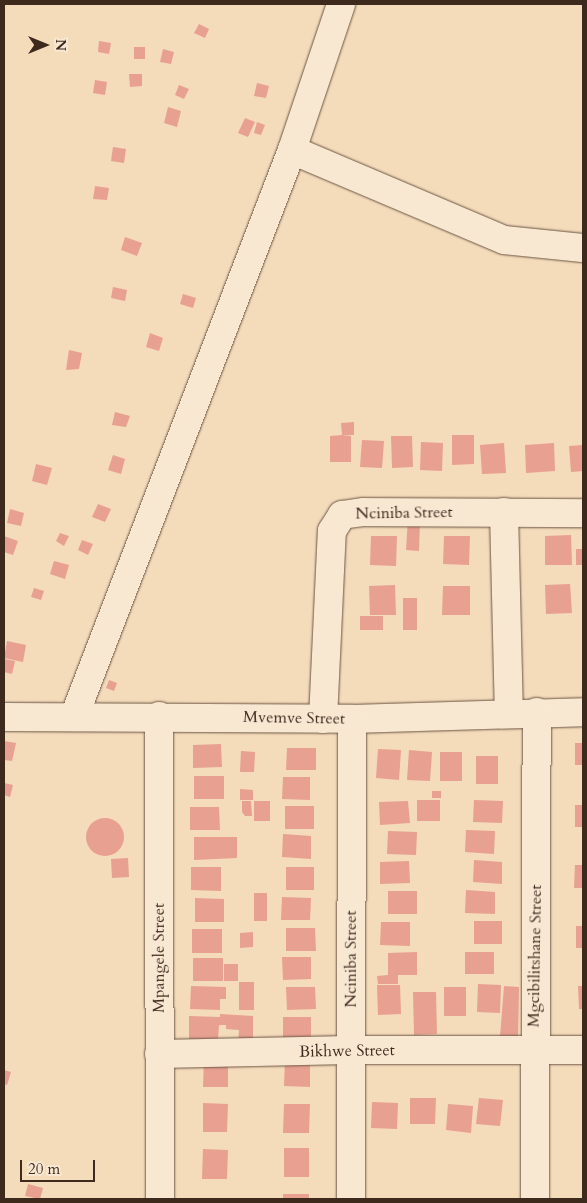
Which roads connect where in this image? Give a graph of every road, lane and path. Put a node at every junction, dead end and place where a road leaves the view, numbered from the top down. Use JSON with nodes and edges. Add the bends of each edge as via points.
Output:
{"nodes":[{"id":1,"x":341,"y":4,"type":"edge"},
{"id":2,"x":292,"y":150,"type":"junction"},
{"id":3,"x":583,"y":248,"type":"edge"},
{"id":4,"x":504,"y":512,"type":"junction"},
{"id":5,"x":583,"y":513,"type":"edge"},
{"id":6,"x":509,"y":712,"type":"junction"},
{"id":7,"x":537,"y":712,"type":"junction"},
{"id":8,"x":583,"y":712,"type":"edge"},
{"id":9,"x":159,"y":716,"type":"junction"},
{"id":10,"x":4,"y":717,"type":"edge"},
{"id":11,"x":74,"y":717,"type":"junction"},
{"id":12,"x":323,"y":719,"type":"junction"},
{"id":13,"x":352,"y":719,"type":"junction"},
{"id":14,"x":350,"y":1050,"type":"junction"},
{"id":15,"x":583,"y":1050,"type":"edge"},
{"id":16,"x":534,"y":1051,"type":"junction"},
{"id":17,"x":159,"y":1054,"type":"junction"},
{"id":18,"x":160,"y":1199,"type":"edge"},
{"id":19,"x":350,"y":1199,"type":"edge"},
{"id":20,"x":535,"y":1199,"type":"edge"}],
"edges":[{"from":1,"to":2,"type":"street"},
{"from":2,"to":3,"type":"street","via":[[504,240]]},
{"from":2,"to":11,"type":"street"},
{"from":4,"to":5,"type":"street","name":"Nciniba Street"},
{"from":4,"to":6,"type":"street"},
{"from":4,"to":12,"type":"street","name":"Nciniba Street","via":[[364,512],[342,515],[336,520],[332,531]]},
{"from":6,"to":7,"type":"street","name":"Mvemve Street"},
{"from":6,"to":13,"type":"street","name":"Mvemve Street"},
{"from":7,"to":8,"type":"street","name":"Mvemve Street"},
{"from":7,"to":16,"type":"street","name":"Mgcibilitshane Street"},
{"from":9,"to":11,"type":"street","name":"Mvemve Street"},
{"from":9,"to":12,"type":"street","name":"Mvemve Street"},
{"from":9,"to":17,"type":"street","name":"Mpangele Street"},
{"from":10,"to":11,"type":"street","name":"Mvemve Street"},
{"from":12,"to":13,"type":"street","name":"Mvemve Street"},
{"from":13,"to":14,"type":"street","name":"Nciniba Street"},
{"from":14,"to":16,"type":"street","name":"Bikhwe Street"},
{"from":14,"to":17,"type":"street","name":"Bikhwe Street"},
{"from":14,"to":19,"type":"street","name":"Nciniba Street"},
{"from":15,"to":16,"type":"street","name":"Bikhwe Street"},
{"from":16,"to":20,"type":"street","name":"Mgcibilitshane Street"},
{"from":17,"to":18,"type":"street","name":"Mpangele Street"}]}
